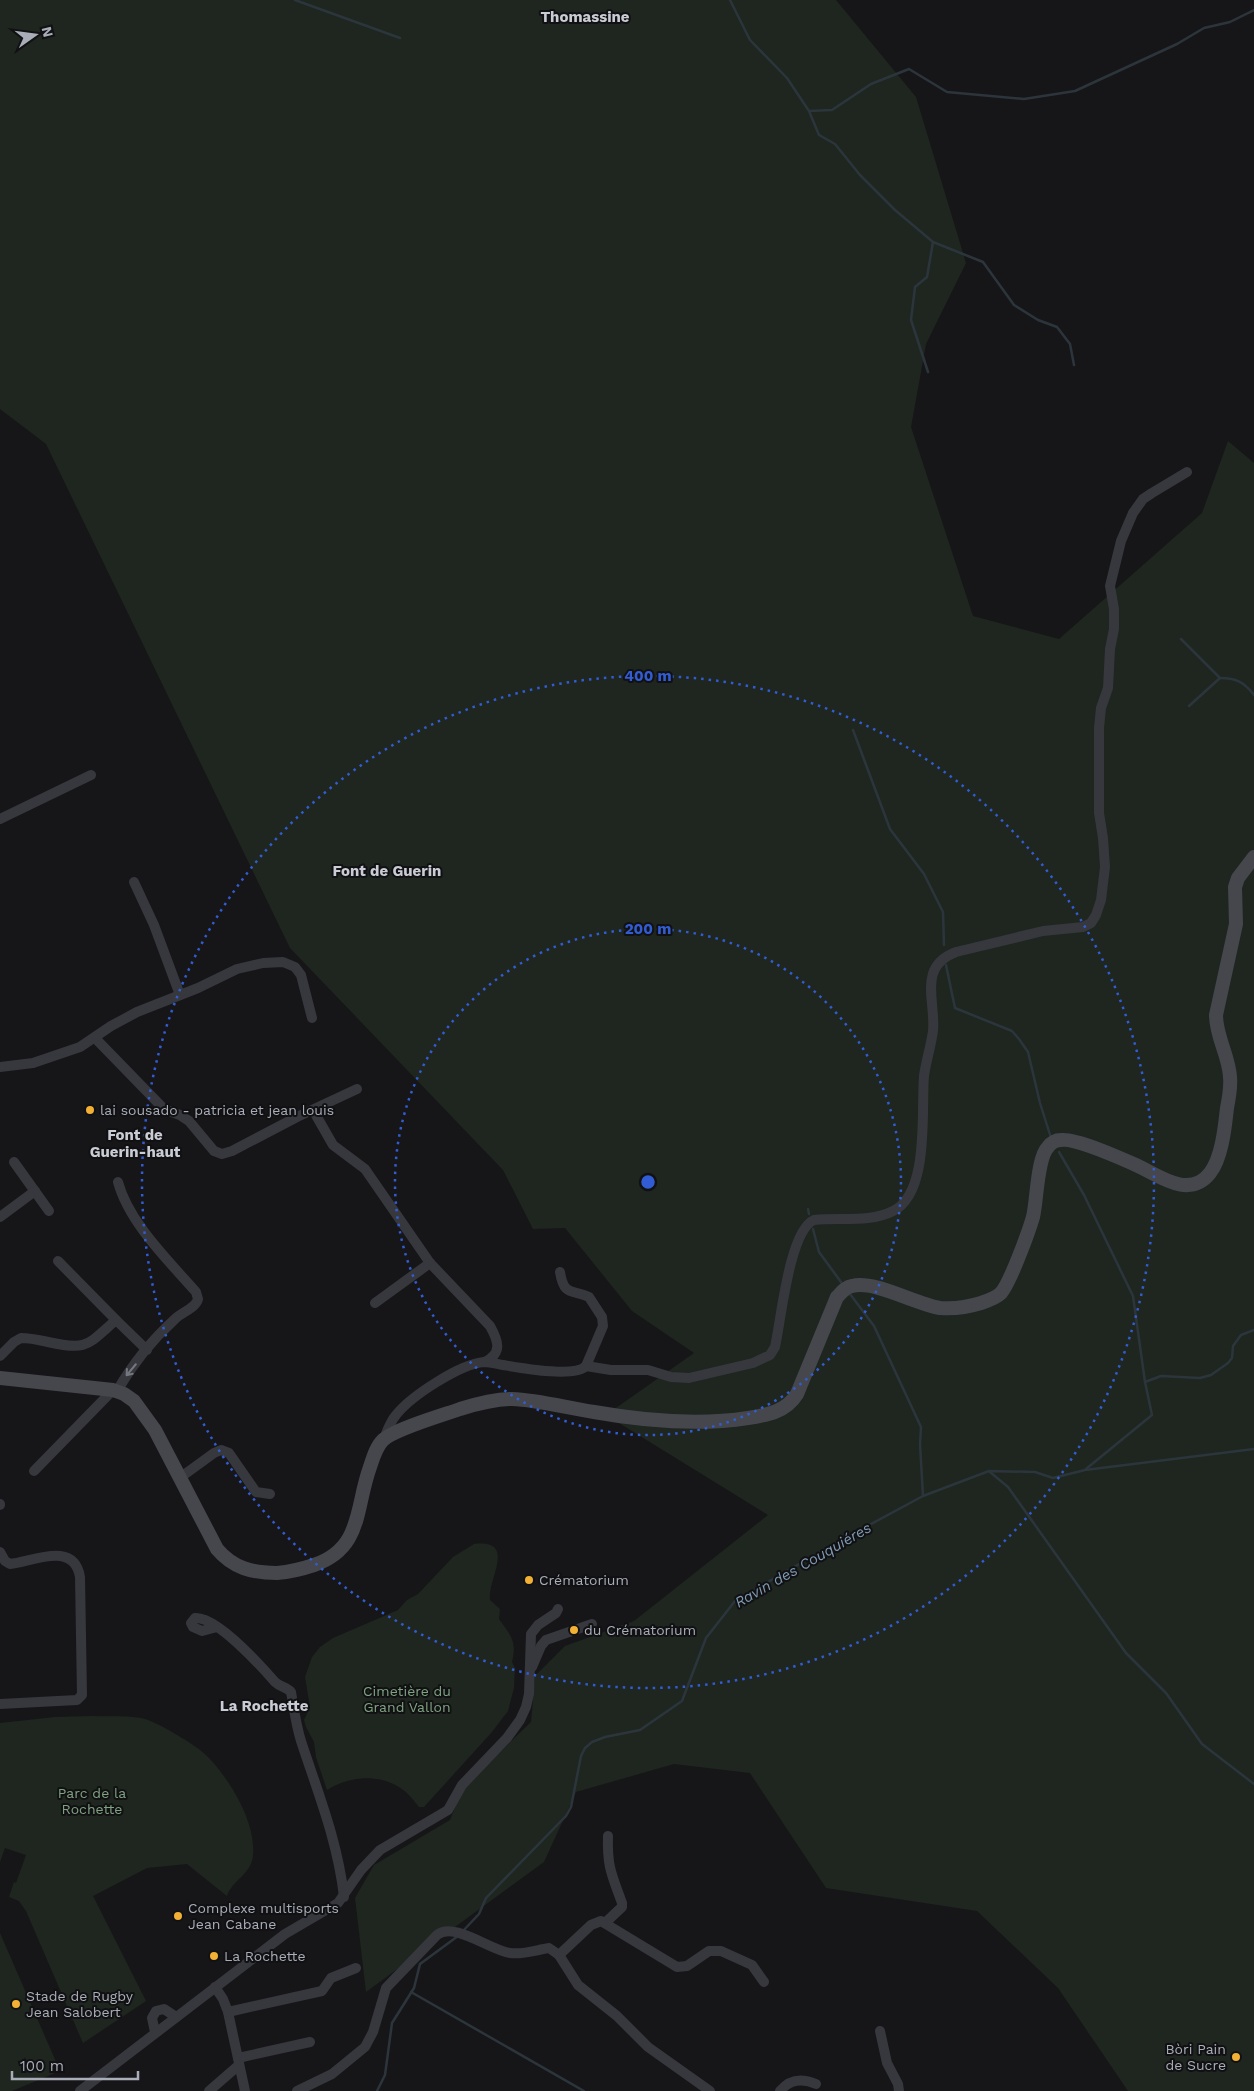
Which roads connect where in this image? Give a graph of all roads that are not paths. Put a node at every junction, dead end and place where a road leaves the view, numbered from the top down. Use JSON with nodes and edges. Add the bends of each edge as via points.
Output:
{"nodes":[{"id":1,"x":1187,"y":472,"type":"dead end"},
{"id":2,"x":91,"y":775,"type":"dead end"},
{"id":3,"x":0,"y":819,"type":"edge"},
{"id":4,"x":1254,"y":857,"type":"edge"},
{"id":5,"x":134,"y":882,"type":"dead end"},
{"id":6,"x":180,"y":995,"type":"junction"},
{"id":7,"x":312,"y":1018,"type":"dead end"},
{"id":8,"x":95,"y":1038,"type":"junction"},
{"id":9,"x":0,"y":1067,"type":"edge"},
{"id":10,"x":357,"y":1089,"type":"dead end"},
{"id":11,"x":313,"y":1110,"type":"junction"},
{"id":12,"x":14,"y":1162,"type":"dead end"},
{"id":13,"x":118,"y":1182,"type":"dead end"},
{"id":14,"x":35,"y":1191,"type":"junction"},
{"id":15,"x":49,"y":1211,"type":"dead end"},
{"id":16,"x":0,"y":1217,"type":"edge"},
{"id":17,"x":58,"y":1261,"type":"dead end"},
{"id":18,"x":430,"y":1263,"type":"junction"},
{"id":19,"x":560,"y":1272,"type":"dead end"},
{"id":20,"x":375,"y":1304,"type":"dead end"},
{"id":21,"x":116,"y":1320,"type":"junction"},
{"id":22,"x":147,"y":1350,"type":"junction"},
{"id":23,"x":0,"y":1356,"type":"edge"},
{"id":24,"x":485,"y":1362,"type":"junction"},
{"id":25,"x":586,"y":1366,"type":"junction"},
{"id":26,"x":0,"y":1378,"type":"edge"},
{"id":27,"x":115,"y":1390,"type":"junction"},
{"id":28,"x":383,"y":1440,"type":"junction"},
{"id":29,"x":34,"y":1471,"type":"dead end"},
{"id":30,"x":181,"y":1477,"type":"junction"},
{"id":31,"x":270,"y":1494,"type":"dead end"},
{"id":32,"x":0,"y":1552,"type":"edge"},
{"id":33,"x":558,"y":1609,"type":"dead end"},
{"id":34,"x":592,"y":1624,"type":"dead end"},
{"id":35,"x":217,"y":1627,"type":"dead end"},
{"id":36,"x":531,"y":1670,"type":"junction"},
{"id":37,"x":0,"y":1704,"type":"edge"},
{"id":38,"x":608,"y":1836,"type":"dead end"},
{"id":39,"x":344,"y":1896,"type":"junction"},
{"id":40,"x":605,"y":1923,"type":"junction"},
{"id":41,"x":559,"y":1955,"type":"junction"},
{"id":42,"x":356,"y":1968,"type":"dead end"},
{"id":43,"x":764,"y":1982,"type":"dead end"},
{"id":44,"x":214,"y":1987,"type":"junction"},
{"id":45,"x":228,"y":2012,"type":"junction"},
{"id":46,"x":176,"y":2017,"type":"junction"},
{"id":47,"x":880,"y":2031,"type":"dead end"},
{"id":48,"x":155,"y":2032,"type":"junction"},
{"id":49,"x":310,"y":2042,"type":"dead end"},
{"id":50,"x":238,"y":2061,"type":"junction"},
{"id":51,"x":816,"y":2084,"type":"dead end"},
{"id":52,"x":80,"y":2091,"type":"edge"},
{"id":53,"x":209,"y":2091,"type":"edge"},
{"id":54,"x":245,"y":2091,"type":"edge"},
{"id":55,"x":297,"y":2091,"type":"edge"},
{"id":56,"x":710,"y":2091,"type":"edge"},
{"id":57,"x":780,"y":2091,"type":"edge"},
{"id":58,"x":899,"y":2091,"type":"edge"}],
"edges":[{"from":1,"to":25,"type":"street","via":[[1152,493],[1133,513],[1121,541],[1110,586],[1114,629],[1108,688],[1099,728],[1099,813],[1106,856],[1096,915],[1083,927],[1043,932],[956,952],[938,963],[930,994],[933,1030],[924,1074],[921,1149],[915,1183],[908,1198],[887,1213],[814,1220],[807,1224],[800,1235],[784,1290],[774,1347],[766,1358],[689,1378],[648,1370]]},
{"from":2,"to":3,"type":"street"},
{"from":4,"to":28,"type":"street","via":[[1235,887],[1236,924],[1216,1015],[1230,1077],[1223,1140],[1214,1167],[1202,1181],[1174,1184],[1075,1141],[1055,1141],[1043,1154],[1033,1216],[1001,1293],[983,1303],[939,1308],[862,1285],[845,1289],[837,1297],[797,1394],[777,1412],[734,1420],[686,1422],[502,1400],[460,1409]]},
{"from":5,"to":6,"type":"street"},
{"from":6,"to":7,"type":"street","via":[[246,966],[288,963],[301,975]]},
{"from":6,"to":8,"type":"street","via":[[137,1012]]},
{"from":8,"to":9,"type":"street","via":[[33,1063]]},
{"from":8,"to":11,"type":"street","via":[[164,1109],[191,1123],[216,1153],[226,1154]]},
{"from":10,"to":11,"type":"street"},
{"from":11,"to":18,"type":"street","via":[[333,1145],[365,1169]]},
{"from":12,"to":14,"type":"street"},
{"from":13,"to":22,"type":"street","via":[[127,1207],[196,1292],[198,1299]]},
{"from":14,"to":15,"type":"street"},
{"from":14,"to":16,"type":"street"},
{"from":17,"to":21,"type":"street"},
{"from":18,"to":20,"type":"street"},
{"from":18,"to":24,"type":"street","via":[[485,1319],[496,1336],[496,1354]]},
{"from":19,"to":25,"type":"street","via":[[564,1287],[570,1293],[589,1297],[603,1321]]},
{"from":21,"to":22,"type":"street"},
{"from":21,"to":23,"type":"street","via":[[81,1346],[72,1348],[22,1338]]},
{"from":22,"to":27,"type":"street","one_way":true},
{"from":24,"to":25,"type":"street","via":[[574,1372]]},
{"from":24,"to":28,"type":"street","via":[[463,1368],[434,1383],[398,1413]]},
{"from":26,"to":27,"type":"street"},
{"from":27,"to":29,"type":"street"},
{"from":27,"to":30,"type":"street","via":[[128,1396],[142,1410]]},
{"from":28,"to":30,"type":"street","via":[[367,1474],[349,1541],[338,1554],[287,1572],[253,1571],[227,1560],[217,1549]]},
{"from":30,"to":31,"type":"street","via":[[221,1450],[229,1453],[256,1492]]},
{"from":32,"to":37,"type":"street","via":[[10,1564],[55,1555],[77,1568],[80,1577],[82,1695],[77,1700]]},
{"from":33,"to":36,"type":"street","via":[[532,1632]]},
{"from":34,"to":36,"type":"street","via":[[546,1640]]},
{"from":35,"to":39,"type":"street","via":[[251,1655],[278,1684],[291,1692],[301,1741],[339,1861]]},
{"from":36,"to":39,"type":"street","via":[[528,1702],[507,1738],[462,1785],[449,1808],[376,1853]]},
{"from":38,"to":40,"type":"street","via":[[610,1872],[622,1907]]},
{"from":39,"to":44,"type":"street","via":[[336,1905],[286,1934]]},
{"from":40,"to":41,"type":"street","via":[[591,1925]]},
{"from":40,"to":43,"type":"street","via":[[677,1967],[687,1966],[709,1951],[721,1951],[758,1970]]},
{"from":41,"to":55,"type":"street","via":[[548,1948],[519,1954],[505,1952],[451,1930],[442,1931],[386,1988],[371,2037],[362,2050],[332,2074]]},
{"from":41,"to":56,"type":"street","via":[[578,1985],[617,2016],[642,2042]]},
{"from":42,"to":45,"type":"street","via":[[331,1978],[322,1991]]},
{"from":44,"to":45,"type":"street"},
{"from":44,"to":46,"type":"street"},
{"from":45,"to":50,"type":"street"},
{"from":46,"to":48,"type":"street"},
{"from":46,"to":48,"type":"street","via":[[164,2010],[156,2010],[152,2018]]},
{"from":47,"to":58,"type":"street","via":[[887,2063]]},
{"from":48,"to":52,"type":"street"},
{"from":49,"to":50,"type":"street"},
{"from":50,"to":53,"type":"street"},
{"from":50,"to":54,"type":"street"},
{"from":51,"to":57,"type":"street","via":[[806,2080],[793,2081]]}]}
